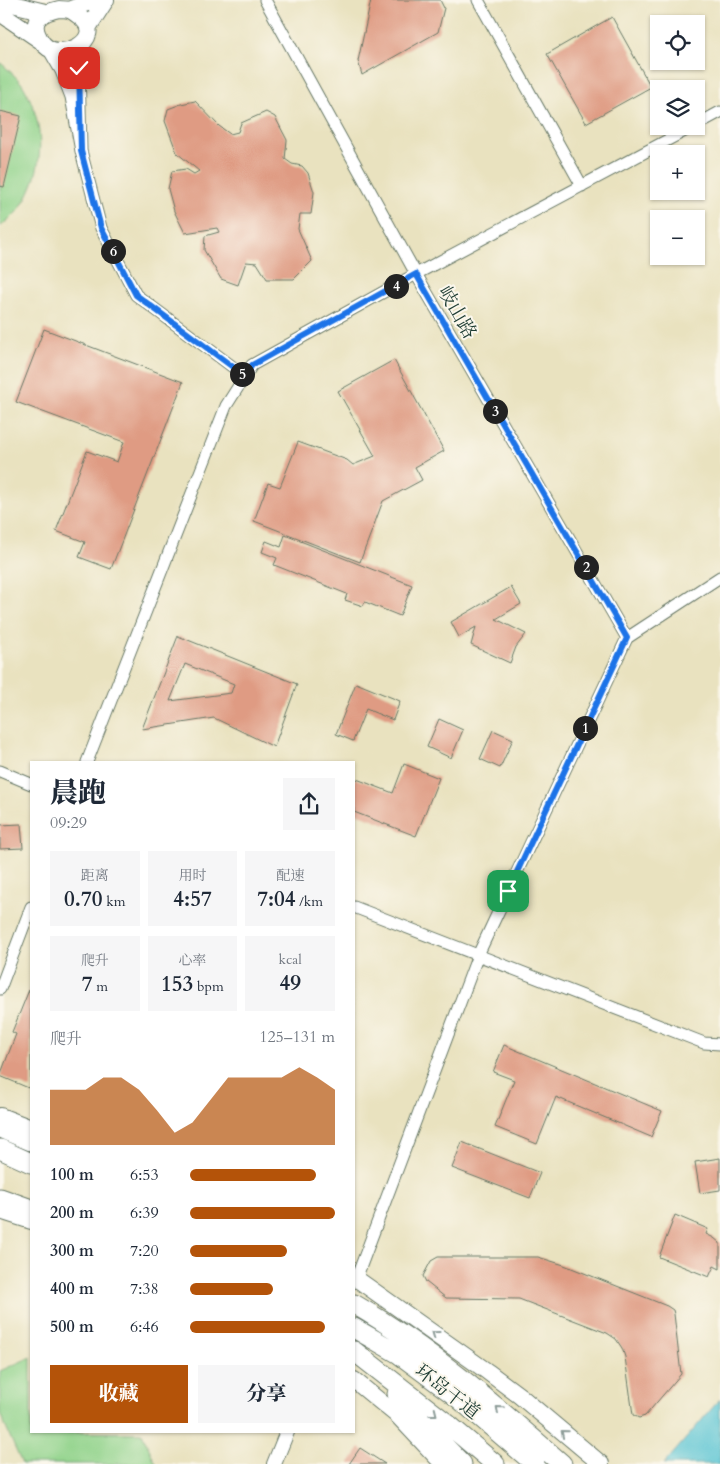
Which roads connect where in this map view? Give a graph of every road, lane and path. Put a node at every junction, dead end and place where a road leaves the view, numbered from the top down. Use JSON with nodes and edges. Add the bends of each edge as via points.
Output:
{"nodes":[{"id":1,"x":95,"y":0,"type":"edge"},
{"id":2,"x":106,"y":0,"type":"edge"},
{"id":3,"x":265,"y":0,"type":"edge"},
{"id":4,"x":478,"y":0,"type":"edge"},
{"id":5,"x":0,"y":1,"type":"edge"},
{"id":6,"x":71,"y":9,"type":"junction"},
{"id":7,"x":45,"y":12,"type":"junction"},
{"id":8,"x":0,"y":13,"type":"edge"},
{"id":9,"x":87,"y":34,"type":"junction"},
{"id":10,"x":44,"y":44,"type":"junction"},
{"id":11,"x":720,"y":112,"type":"edge"},
{"id":12,"x":705,"y":120,"type":"edge"},
{"id":13,"x":678,"y":135,"type":"edge"},
{"id":14,"x":81,"y":151,"type":"junction"},
{"id":15,"x":582,"y":186,"type":"junction"},
{"id":16,"x":416,"y":274,"type":"junction"},
{"id":17,"x":245,"y":376,"type":"junction"},
{"id":18,"x":720,"y":577,"type":"edge"},
{"id":19,"x":627,"y":638,"type":"junction"},
{"id":20,"x":87,"y":761,"type":"edge"},
{"id":21,"x":0,"y":771,"type":"edge"},
{"id":22,"x":30,"y":784,"type":"edge"},
{"id":23,"x":355,"y":907,"type":"edge"},
{"id":24,"x":30,"y":910,"type":"edge"},
{"id":25,"x":478,"y":955,"type":"junction"},
{"id":26,"x":0,"y":989,"type":"edge"},
{"id":27,"x":720,"y":1044,"type":"edge"},
{"id":28,"x":0,"y":1116,"type":"edge"},
{"id":29,"x":0,"y":1128,"type":"edge"},
{"id":30,"x":30,"y":1128,"type":"edge"},
{"id":31,"x":30,"y":1141,"type":"edge"},
{"id":32,"x":0,"y":1149,"type":"edge"},
{"id":33,"x":30,"y":1163,"type":"edge"},
{"id":34,"x":0,"y":1198,"type":"edge"},
{"id":35,"x":30,"y":1209,"type":"edge"},
{"id":36,"x":0,"y":1211,"type":"edge"},
{"id":37,"x":30,"y":1222,"type":"edge"},
{"id":38,"x":355,"y":1278,"type":"edge"},
{"id":39,"x":355,"y":1305,"type":"edge"},
{"id":40,"x":355,"y":1314,"type":"edge"},
{"id":41,"x":355,"y":1329,"type":"edge"},
{"id":42,"x":355,"y":1352,"type":"edge"},
{"id":43,"x":399,"y":1354,"type":"junction"},
{"id":44,"x":370,"y":1363,"type":"junction"},
{"id":45,"x":357,"y":1385,"type":"edge"},
{"id":46,"x":287,"y":1433,"type":"edge"},
{"id":47,"x":274,"y":1464,"type":"edge"},
{"id":48,"x":443,"y":1464,"type":"edge"},
{"id":49,"x":462,"y":1464,"type":"edge"},
{"id":50,"x":495,"y":1464,"type":"edge"},
{"id":51,"x":535,"y":1464,"type":"edge"},
{"id":52,"x":562,"y":1464,"type":"edge"},
{"id":53,"x":601,"y":1464,"type":"edge"}],
"edges":[{"from":1,"to":6,"type":"main road"},
{"from":2,"to":9,"type":"main road"},
{"from":3,"to":16,"type":"street","name":"岐山路"},
{"from":4,"to":15,"type":"street"},
{"from":5,"to":7,"type":"main road"},
{"from":6,"to":7,"type":"main road"},
{"from":6,"to":9,"type":"main road","via":[[86,21]]},
{"from":7,"to":10,"type":"main road","via":[[38,17],[36,24]]},
{"from":8,"to":10,"type":"main road"},
{"from":9,"to":10,"type":"main road","via":[[72,49],[54,51]]},
{"from":9,"to":14,"type":"street","via":[[79,68]]},
{"from":10,"to":14,"type":"street","via":[[61,71],[71,97]]},
{"from":11,"to":12,"type":"street"},
{"from":13,"to":15,"type":"street"},
{"from":14,"to":17,"type":"street","via":[[101,228],[136,295]]},
{"from":15,"to":16,"type":"street"},
{"from":16,"to":17,"type":"street","via":[[252,365]]},
{"from":16,"to":19,"type":"street","name":"岐山路"},
{"from":17,"to":20,"type":"street","via":[[226,406]]},
{"from":18,"to":19,"type":"street"},
{"from":19,"to":25,"type":"street"},
{"from":21,"to":22,"type":"street"},
{"from":23,"to":25,"type":"street"},
{"from":24,"to":26,"type":"street"},
{"from":25,"to":27,"type":"street","via":[[704,1043]]},
{"from":25,"to":38,"type":"street"},
{"from":28,"to":30,"type":"main road"},
{"from":29,"to":31,"type":"highway"},
{"from":32,"to":33,"type":"highway"},
{"from":34,"to":35,"type":"highway"},
{"from":36,"to":37,"type":"main road"},
{"from":53,"to":38,"type":"main road","one_way":true,"via":[[520,1396]]},
{"from":52,"to":39,"type":"highway","one_way":true,"via":[[421,1347]]},
{"from":40,"to":43,"type":"highway"},
{"from":41,"to":43,"type":"highway","name":"环岛干道"},
{"from":42,"to":44,"type":"highway","name":"环岛干道"},
{"from":43,"to":51,"type":"highway","name":"环岛干道","via":[[457,1396]]},
{"from":44,"to":49,"type":"highway"},
{"from":44,"to":50,"type":"highway","name":"环岛干道","one_way":true},
{"from":45,"to":48,"type":"main road","via":[[398,1416]]},
{"from":46,"to":47,"type":"street"}]}
